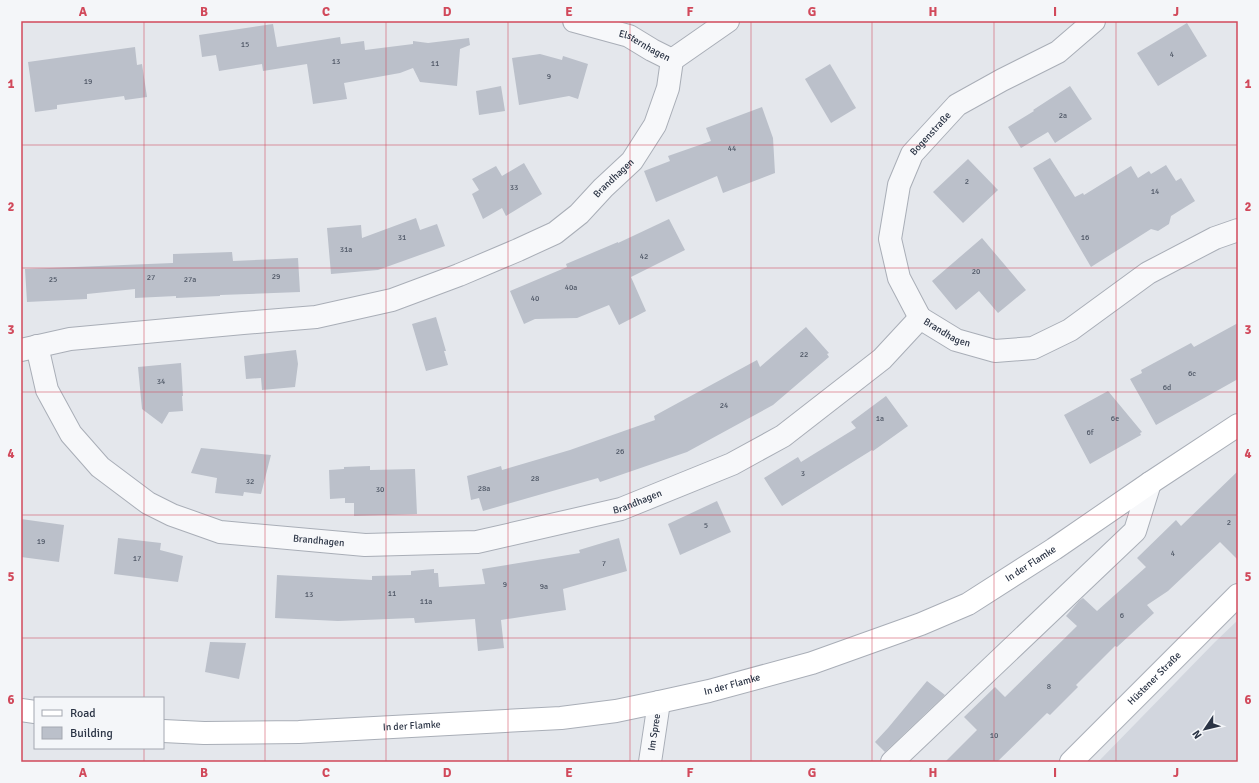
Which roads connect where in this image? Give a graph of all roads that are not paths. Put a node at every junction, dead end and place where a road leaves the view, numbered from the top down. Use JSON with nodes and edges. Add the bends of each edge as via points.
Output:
{"nodes":[{"id":1,"x":574,"y":21,"type":"edge"},
{"id":2,"x":728,"y":21,"type":"edge"},
{"id":3,"x":1094,"y":21,"type":"edge"},
{"id":4,"x":672,"y":60,"type":"junction"},
{"id":5,"x":1238,"y":230,"type":"edge"},
{"id":6,"x":920,"y":318,"type":"junction"},
{"id":7,"x":29,"y":348,"type":"edge"},
{"id":8,"x":1238,"y":425,"type":"edge"},
{"id":9,"x":1150,"y":482,"type":"junction"},
{"id":10,"x":1238,"y":595,"type":"edge"},
{"id":11,"x":659,"y":702,"type":"junction"},
{"id":12,"x":21,"y":710,"type":"edge"},
{"id":13,"x":34,"y":712,"type":"edge"},
{"id":14,"x":164,"y":731,"type":"edge"},
{"id":15,"x":650,"y":762,"type":"edge"},
{"id":16,"x":892,"y":762,"type":"edge"},
{"id":17,"x":1071,"y":762,"type":"edge"}],
"edges":[{"from":1,"to":4,"type":"street","name":"Elsternhagen","via":[[630,36]]},
{"from":2,"to":4,"type":"street","name":"Elsternhagen"},
{"from":3,"to":6,"type":"street","name":"Bogenstraße","via":[[1058,52],[957,105],[912,154],[899,186],[890,239],[899,278]]},
{"from":4,"to":7,"type":"street","name":"Brandhagen","via":[[668,88],[655,125],[632,161],[579,214],[555,233],[518,250],[392,300],[316,317],[70,339]]},
{"from":5,"to":6,"type":"street","name":"Brandhagen","via":[[1215,238],[1148,273],[1070,330],[1033,348],[995,351],[956,340]]},
{"from":6,"to":7,"type":"street","name":"Brandhagen","via":[[882,359],[783,436],[732,464],[621,509],[477,542],[365,545],[227,533],[172,515],[148,503],[100,467],[71,434],[47,390]]},
{"from":8,"to":9,"type":"main road","name":"In der Flamke"},
{"from":9,"to":11,"type":"main road","name":"In der Flamke","via":[[1054,549],[968,604],[922,624],[812,663]]},
{"from":9,"to":16,"type":"street","via":[[1135,531]]},
{"from":10,"to":17,"type":"main road","name":"Hüstener Straße"},
{"from":11,"to":14,"type":"main road","name":"In der Flamke","via":[[561,718],[300,732],[204,734]]},
{"from":11,"to":15,"type":"street","name":"Im Spree"},
{"from":12,"to":13,"type":"main road"}]}
